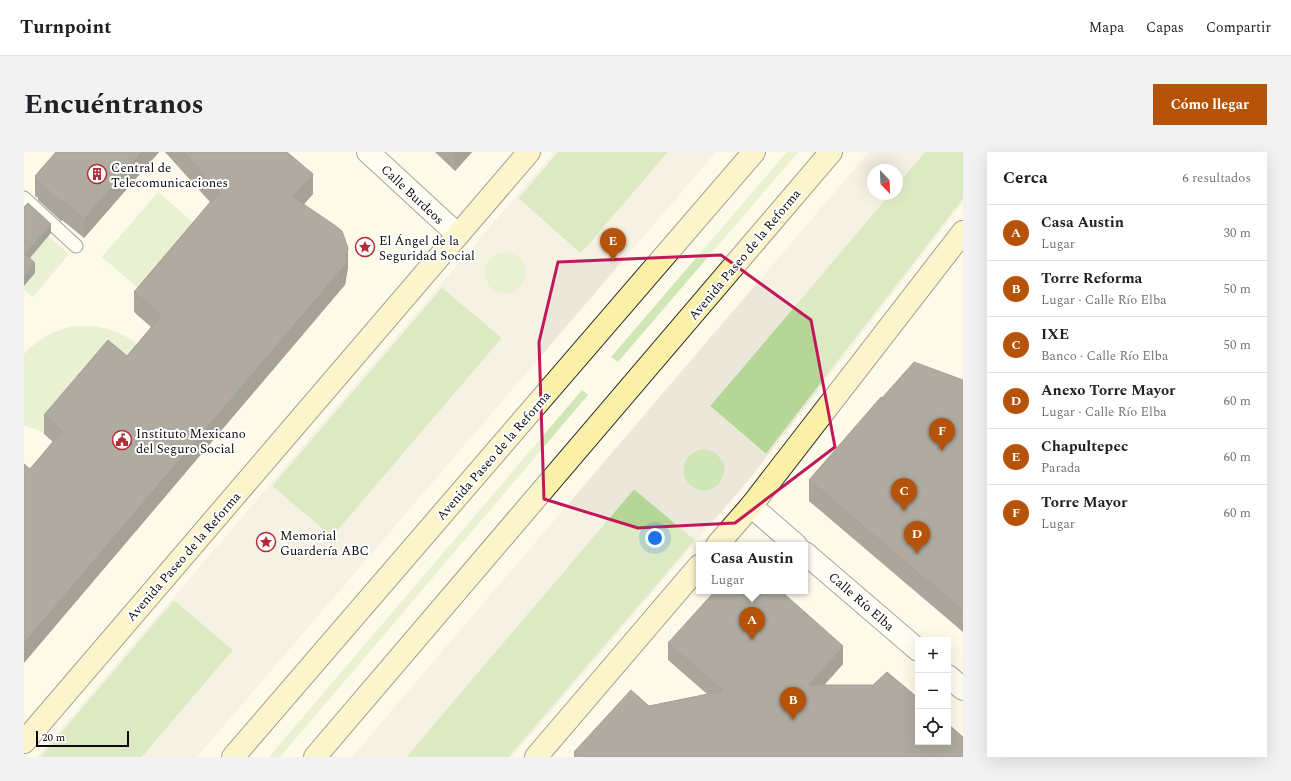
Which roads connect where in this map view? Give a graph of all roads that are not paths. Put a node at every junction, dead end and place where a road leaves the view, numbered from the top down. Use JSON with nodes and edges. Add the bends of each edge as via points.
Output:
{"nodes":[{"id":1,"x":368,"y":152,"type":"edge"},
{"id":2,"x":530,"y":152,"type":"edge"},
{"id":3,"x":754,"y":152,"type":"edge"},
{"id":4,"x":831,"y":152,"type":"edge"},
{"id":5,"x":24,"y":198,"type":"edge"},
{"id":6,"x":963,"y":232,"type":"edge"},
{"id":7,"x":458,"y":235,"type":"junction"},
{"id":8,"x":76,"y":246,"type":"dead end"},
{"id":9,"x":751,"y":506,"type":"junction"},
{"id":10,"x":720,"y":542,"type":"edge"},
{"id":11,"x":793,"y":542,"type":"edge"},
{"id":12,"x":808,"y":556,"type":"edge"},
{"id":13,"x":696,"y":570,"type":"edge"},
{"id":14,"x":915,"y":647,"type":"edge"},
{"id":15,"x":951,"y":679,"type":"edge"},
{"id":16,"x":963,"y":689,"type":"edge"},
{"id":17,"x":24,"y":742,"type":"edge"},
{"id":18,"x":233,"y":757,"type":"edge"},
{"id":19,"x":315,"y":757,"type":"edge"},
{"id":20,"x":536,"y":757,"type":"edge"}],
"edges":[{"from":1,"to":7,"type":"street","name":"Calle Burdeos"},
{"from":2,"to":7,"type":"main road","name":"Avenida Paseo de la Reforma"},
{"from":3,"to":18,"type":"main road","name":"Avenida Paseo de la Reforma"},
{"from":4,"to":19,"type":"main road","name":"Avenida Paseo de la Reforma"},
{"from":5,"to":8,"type":"lane"},
{"from":6,"to":9,"type":"main road"},
{"from":7,"to":17,"type":"main road","name":"Avenida Paseo de la Reforma"},
{"from":9,"to":10,"type":"main road"},
{"from":9,"to":11,"type":"street"},
{"from":12,"to":14,"type":"street","name":"Calle Río Elba"},
{"from":13,"to":20,"type":"main road"},
{"from":15,"to":16,"type":"street"}]}
